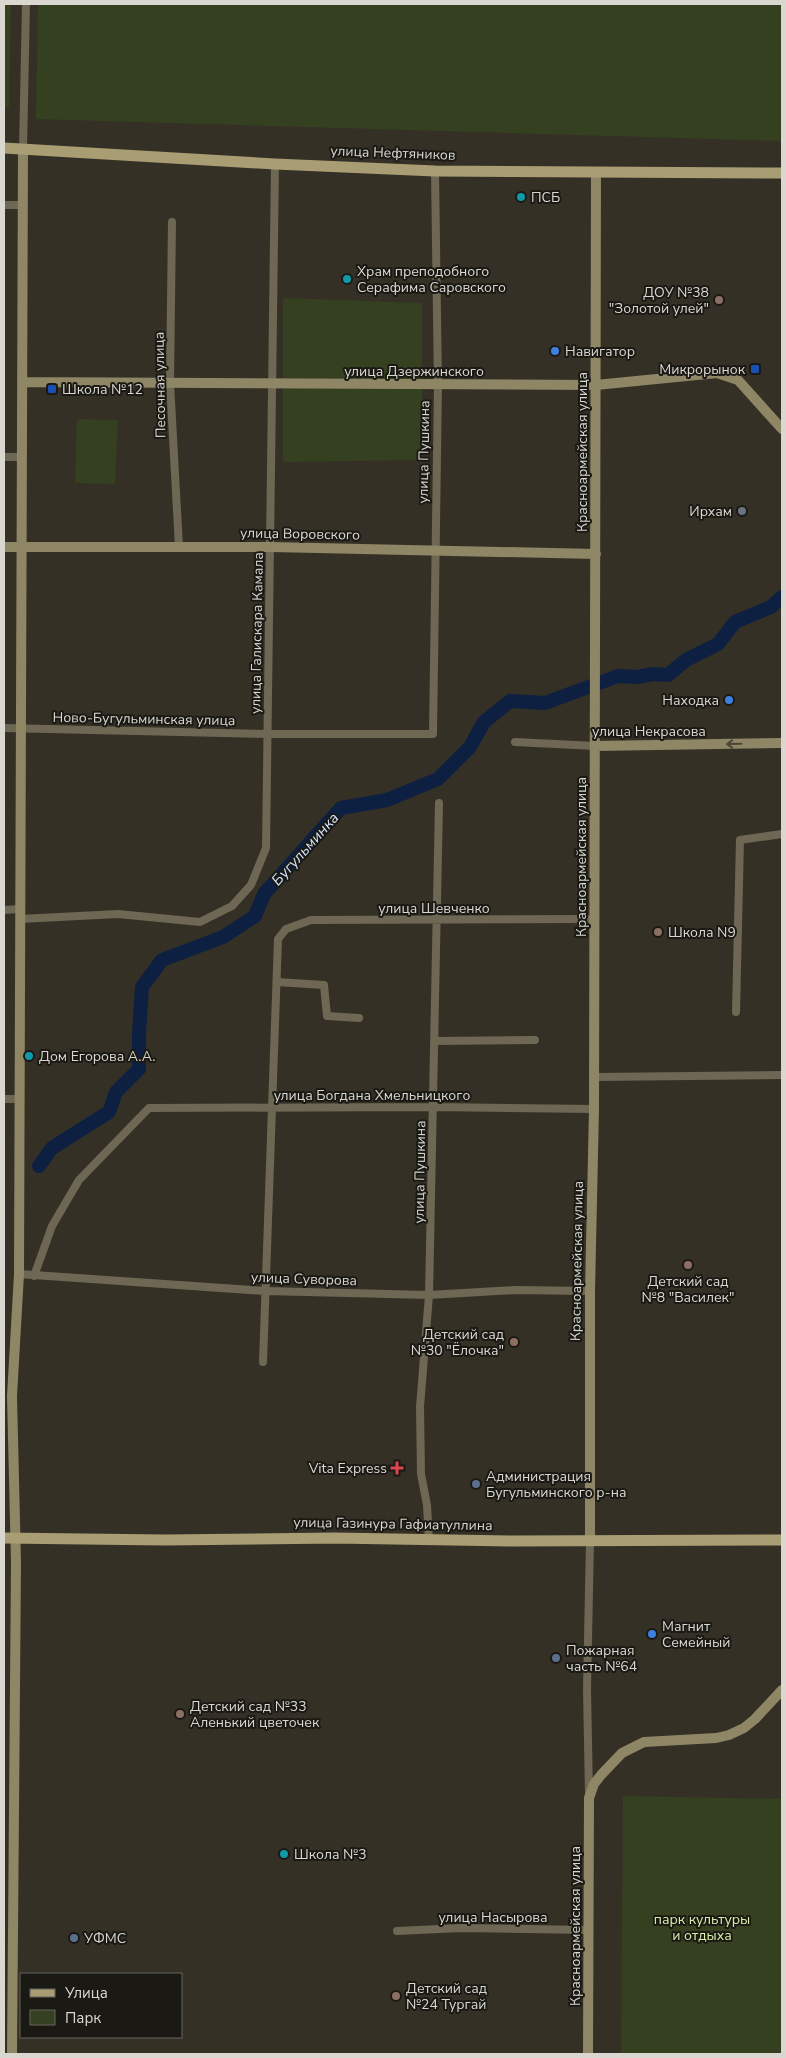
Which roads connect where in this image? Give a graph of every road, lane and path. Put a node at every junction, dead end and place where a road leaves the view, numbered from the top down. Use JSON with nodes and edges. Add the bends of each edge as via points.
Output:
{"nodes":[{"id":1,"x":26,"y":4,"type":"edge"},
{"id":2,"x":4,"y":148,"type":"edge"},
{"id":3,"x":23,"y":149,"type":"junction"},
{"id":4,"x":275,"y":164,"type":"junction"},
{"id":5,"x":435,"y":170,"type":"junction"},
{"id":6,"x":596,"y":173,"type":"junction"},
{"id":7,"x":782,"y":173,"type":"edge"},
{"id":8,"x":4,"y":205,"type":"edge"},
{"id":9,"x":22,"y":205,"type":"junction"},
{"id":10,"x":172,"y":222,"type":"dead end"},
{"id":11,"x":22,"y":382,"type":"junction"},
{"id":12,"x":170,"y":383,"type":"junction"},
{"id":13,"x":273,"y":384,"type":"junction"},
{"id":14,"x":438,"y":384,"type":"junction"},
{"id":15,"x":596,"y":385,"type":"junction"},
{"id":16,"x":782,"y":429,"type":"edge"},
{"id":17,"x":4,"y":457,"type":"edge"},
{"id":18,"x":22,"y":458,"type":"junction"},
{"id":19,"x":4,"y":547,"type":"edge"},
{"id":20,"x":179,"y":547,"type":"junction"},
{"id":21,"x":271,"y":547,"type":"junction"},
{"id":22,"x":21,"y":548,"type":"junction"},
{"id":23,"x":436,"y":550,"type":"junction"},
{"id":24,"x":596,"y":554,"type":"junction"},
{"id":25,"x":4,"y":728,"type":"edge"},
{"id":26,"x":22,"y":728,"type":"junction"},
{"id":27,"x":268,"y":734,"type":"junction"},
{"id":28,"x":433,"y":734,"type":"joint"},
{"id":29,"x":516,"y":742,"type":"dead end"},
{"id":30,"x":782,"y":743,"type":"edge"},
{"id":31,"x":595,"y":746,"type":"junction"},
{"id":32,"x":439,"y":804,"type":"dead end"},
{"id":33,"x":782,"y":834,"type":"edge"},
{"id":34,"x":4,"y":910,"type":"edge"},
{"id":35,"x":20,"y":914,"type":"junction"},
{"id":36,"x":595,"y":919,"type":"junction"},
{"id":37,"x":437,"y":921,"type":"junction"},
{"id":38,"x":277,"y":982,"type":"junction"},
{"id":39,"x":736,"y":1012,"type":"dead end"},
{"id":40,"x":359,"y":1018,"type":"dead end"},
{"id":41,"x":535,"y":1040,"type":"dead end"},
{"id":42,"x":435,"y":1041,"type":"junction"},
{"id":43,"x":782,"y":1076,"type":"edge"},
{"id":44,"x":595,"y":1077,"type":"junction"},
{"id":45,"x":4,"y":1099,"type":"edge"},
{"id":46,"x":19,"y":1099,"type":"junction"},
{"id":47,"x":272,"y":1107,"type":"junction"},
{"id":48,"x":434,"y":1107,"type":"junction"},
{"id":49,"x":594,"y":1109,"type":"junction"},
{"id":50,"x":19,"y":1274,"type":"junction"},
{"id":51,"x":34,"y":1276,"type":"junction"},
{"id":52,"x":265,"y":1291,"type":"junction"},
{"id":53,"x":590,"y":1291,"type":"junction"},
{"id":54,"x":429,"y":1295,"type":"junction"},
{"id":55,"x":263,"y":1362,"type":"dead end"},
{"id":56,"x":10,"y":1538,"type":"edge"},
{"id":57,"x":428,"y":1540,"type":"junction"},
{"id":58,"x":590,"y":1540,"type":"junction"},
{"id":59,"x":782,"y":1540,"type":"edge"},
{"id":60,"x":782,"y":1690,"type":"edge"},
{"id":61,"x":589,"y":1798,"type":"junction"},
{"id":62,"x":588,"y":1930,"type":"junction"},
{"id":63,"x":397,"y":1931,"type":"dead end"},
{"id":64,"x":12,"y":2054,"type":"edge"},
{"id":65,"x":588,"y":2054,"type":"edge"}],
"edges":[{"from":1,"to":3,"type":"street"},
{"from":2,"to":3,"type":"main road","name":"улица Нефтяников"},
{"from":3,"to":4,"type":"main road","name":"улица Нефтяников"},
{"from":3,"to":9,"type":"street"},
{"from":4,"to":5,"type":"main road","name":"улица Нефтяников"},
{"from":4,"to":13,"type":"street","name":"улица Галискара Камала"},
{"from":5,"to":6,"type":"main road","name":"улица Нефтяников"},
{"from":5,"to":14,"type":"street","name":"улица Пушкина"},
{"from":6,"to":7,"type":"main road","name":"улица Нефтяников"},
{"from":6,"to":15,"type":"street","name":"Красноармейская улица"},
{"from":8,"to":9,"type":"street"},
{"from":9,"to":11,"type":"street"},
{"from":10,"to":12,"type":"street","name":"Песочная улица"},
{"from":11,"to":12,"type":"street","name":"улица Дзержинского"},
{"from":11,"to":18,"type":"street"},
{"from":12,"to":13,"type":"street","name":"улица Дзержинского"},
{"from":12,"to":20,"type":"street","name":"Песочная улица"},
{"from":13,"to":14,"type":"street","name":"улица Дзержинского"},
{"from":13,"to":21,"type":"street","name":"улица Галискара Камала"},
{"from":14,"to":15,"type":"street","name":"улица Дзержинского"},
{"from":14,"to":23,"type":"street","name":"улица Пушкина"},
{"from":15,"to":16,"type":"street","name":"улица Дзержинского","via":[[717,373],[738,380]]},
{"from":15,"to":24,"type":"street","name":"Красноармейская улица"},
{"from":17,"to":18,"type":"street"},
{"from":18,"to":22,"type":"street"},
{"from":19,"to":22,"type":"street","name":"улица Воровского"},
{"from":20,"to":21,"type":"street","name":"улица Воровского"},
{"from":20,"to":22,"type":"street","name":"улица Воровского"},
{"from":21,"to":23,"type":"street","name":"улица Воровского"},
{"from":21,"to":27,"type":"street","name":"улица Галискара Камала"},
{"from":22,"to":26,"type":"street"},
{"from":23,"to":24,"type":"street","name":"улица Воровского"},
{"from":23,"to":28,"type":"street","name":"улица Пушкина"},
{"from":24,"to":31,"type":"street","name":"Красноармейская улица"},
{"from":25,"to":26,"type":"street","name":"Ново-Бугульминская улица"},
{"from":26,"to":27,"type":"street","name":"Ново-Бугульминская улица"},
{"from":26,"to":35,"type":"street"},
{"from":27,"to":28,"type":"street","name":"Ново-Бугульминская улица"},
{"from":27,"to":35,"type":"street","name":"улица Галискара Камала","via":[[266,848],[251,885],[232,906],[200,922],[118,914]]},
{"from":29,"to":31,"type":"street","name":"улица Некрасова"},
{"from":30,"to":31,"type":"street","name":"улица Некрасова","one_way":true},
{"from":31,"to":36,"type":"street","name":"Красноармейская улица"},
{"from":32,"to":37,"type":"street","name":"улица Пушкина"},
{"from":33,"to":39,"type":"street","via":[[740,840]]},
{"from":34,"to":35,"type":"street"},
{"from":35,"to":46,"type":"street"},
{"from":36,"to":37,"type":"street","name":"улица Шевченко"},
{"from":36,"to":44,"type":"street","name":"Красноармейская улица"},
{"from":37,"to":38,"type":"street","name":"улица Шевченко","via":[[312,920],[286,930],[278,938]]},
{"from":37,"to":42,"type":"street","name":"улица Пушкина"},
{"from":38,"to":40,"type":"street","via":[[324,985],[326,1016]]},
{"from":38,"to":47,"type":"street"},
{"from":41,"to":42,"type":"street"},
{"from":42,"to":48,"type":"street","name":"улица Пушкина"},
{"from":43,"to":44,"type":"street"},
{"from":44,"to":49,"type":"street","name":"Красноармейская улица"},
{"from":45,"to":46,"type":"street"},
{"from":46,"to":50,"type":"street"},
{"from":47,"to":48,"type":"street","name":"улица Богдана Хмельницкого"},
{"from":47,"to":51,"type":"street","name":"улица Богдана Хмельницкого","via":[[149,1108],[79,1180],[52,1226]]},
{"from":47,"to":52,"type":"street"},
{"from":48,"to":49,"type":"street","name":"улица Богдана Хмельницкого"},
{"from":48,"to":54,"type":"street","name":"улица Пушкина"},
{"from":49,"to":53,"type":"street","name":"Красноармейская улица"},
{"from":50,"to":51,"type":"street","name":"улица Суворова"},
{"from":50,"to":56,"type":"street","via":[[12,1396]]},
{"from":51,"to":52,"type":"street","name":"улица Суворова"},
{"from":52,"to":54,"type":"street","name":"улица Суворова"},
{"from":52,"to":55,"type":"street"},
{"from":53,"to":54,"type":"street","name":"улица Суворова","via":[[516,1290]]},
{"from":53,"to":58,"type":"street","name":"Красноармейская улица"},
{"from":54,"to":57,"type":"street","name":"улица Пушкина","via":[[420,1407]]},
{"from":56,"to":57,"type":"main road","name":"улица Газинура Гафиатуллина"},
{"from":56,"to":64,"type":"street"},
{"from":57,"to":58,"type":"main road","name":"улица Газинура Гафиатуллина"},
{"from":58,"to":59,"type":"main road","name":"улица Газинура Гафиатуллина"},
{"from":58,"to":61,"type":"street"},
{"from":60,"to":61,"type":"street","via":[[755,1719],[729,1735],[644,1742],[622,1753],[594,1784]]},
{"from":61,"to":62,"type":"street","name":"Красноармейская улица"},
{"from":62,"to":63,"type":"street","name":"улица Насырова","via":[[461,1928]]},
{"from":62,"to":65,"type":"street","name":"Красноармейская улица"}]}
